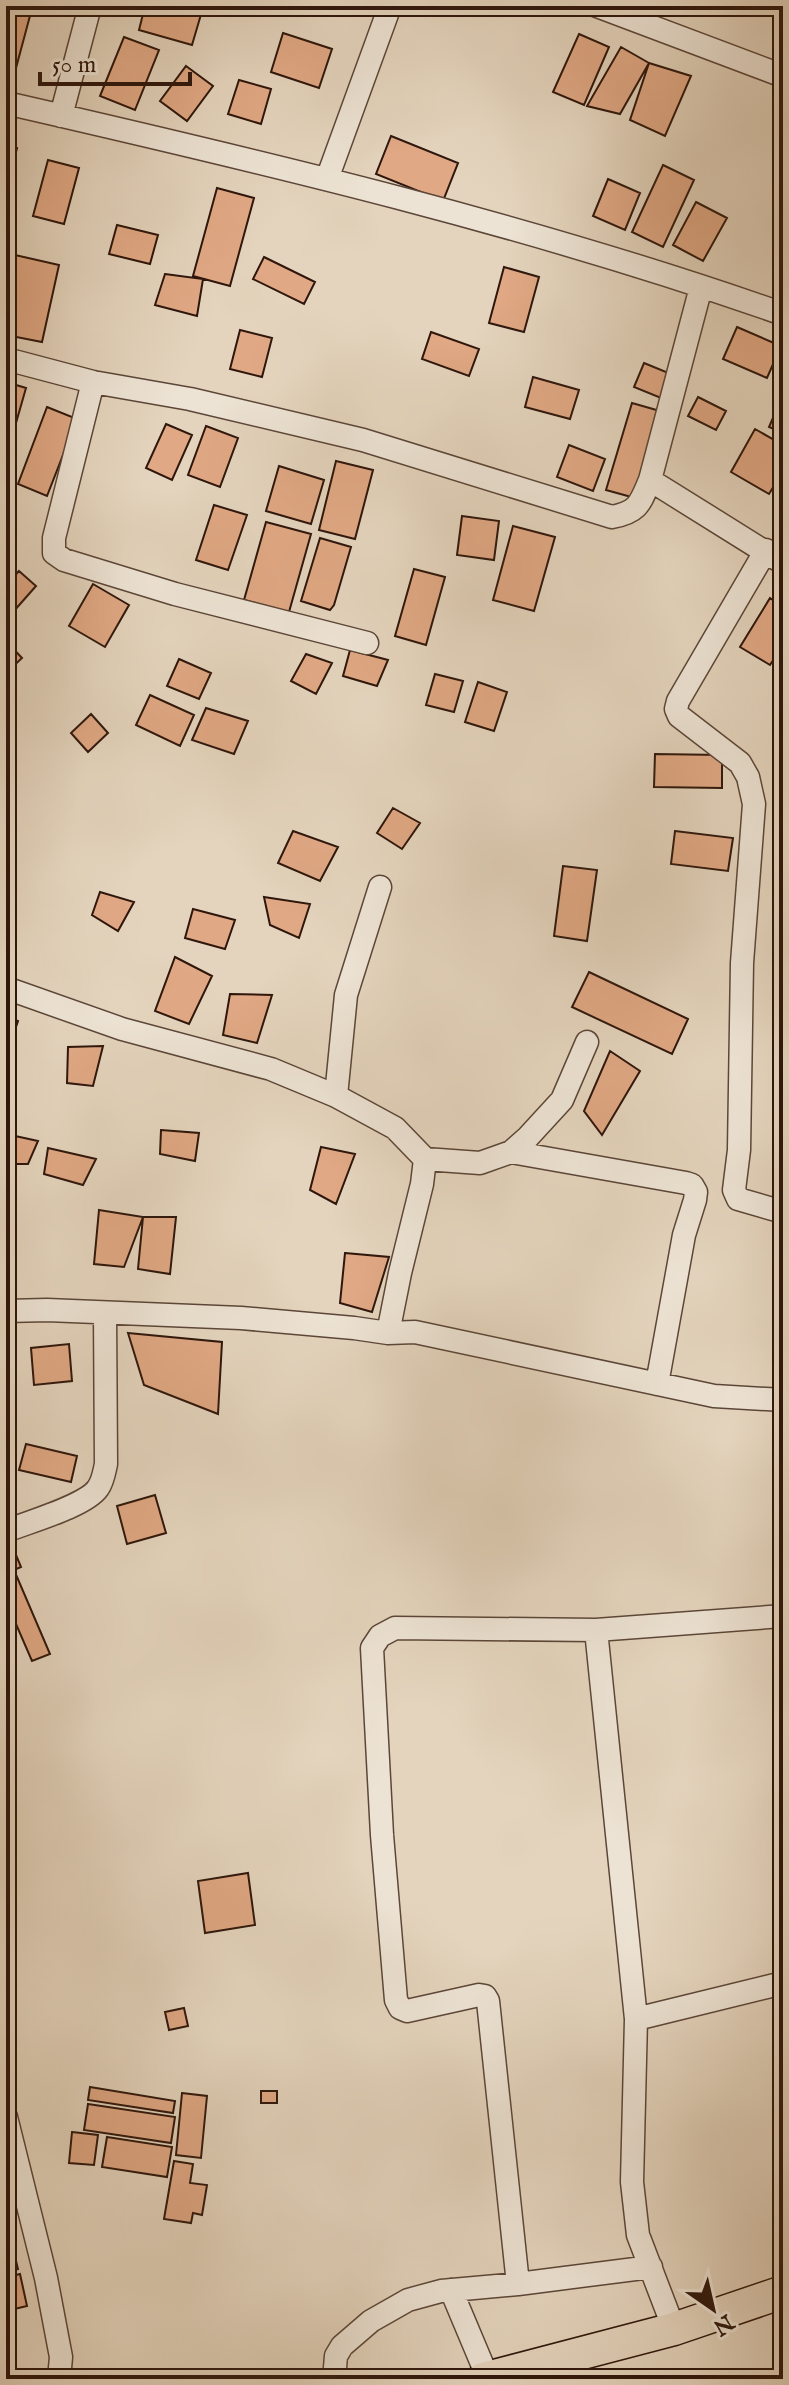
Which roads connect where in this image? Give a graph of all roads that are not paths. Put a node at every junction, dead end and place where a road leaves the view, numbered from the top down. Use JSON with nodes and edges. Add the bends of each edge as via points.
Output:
{"nodes":[{"id":1,"x":90,"y":6,"type":"edge"},
{"id":2,"x":390,"y":6,"type":"edge"},
{"id":3,"x":597,"y":6,"type":"edge"},
{"id":4,"x":783,"y":76,"type":"edge"},
{"id":5,"x":6,"y":103,"type":"edge"},
{"id":6,"x":61,"y":116,"type":"junction"},
{"id":7,"x":327,"y":179,"type":"junction"},
{"id":8,"x":701,"y":287,"type":"junction"},
{"id":9,"x":783,"y":314,"type":"edge"},
{"id":10,"x":6,"y":359,"type":"edge"},
{"id":11,"x":93,"y":382,"type":"junction"},
{"id":12,"x":650,"y":480,"type":"junction"},
{"id":13,"x":774,"y":556,"type":"edge"},
{"id":14,"x":367,"y":643,"type":"dead end"},
{"id":15,"x":380,"y":887,"type":"dead end"},
{"id":16,"x":6,"y":988,"type":"edge"},
{"id":17,"x":587,"y":1042,"type":"dead end"},
{"id":18,"x":336,"y":1096,"type":"junction"},
{"id":19,"x":511,"y":1152,"type":"junction"},
{"id":20,"x":425,"y":1159,"type":"junction"},
{"id":21,"x":783,"y":1212,"type":"edge"},
{"id":22,"x":6,"y":1311,"type":"edge"},
{"id":23,"x":105,"y":1313,"type":"junction"},
{"id":24,"x":388,"y":1333,"type":"junction"},
{"id":25,"x":657,"y":1384,"type":"junction"},
{"id":26,"x":783,"y":1400,"type":"edge"},
{"id":27,"x":6,"y":1531,"type":"edge"},
{"id":28,"x":783,"y":1616,"type":"edge"},
{"id":29,"x":596,"y":1630,"type":"junction"},
{"id":30,"x":783,"y":1983,"type":"edge"},
{"id":31,"x":636,"y":2019,"type":"junction"},
{"id":32,"x":6,"y":2117,"type":"edge"},
{"id":33,"x":651,"y":2267,"type":"junction"},
{"id":34,"x":518,"y":2284,"type":"junction"},
{"id":35,"x":451,"y":2290,"type":"junction"},
{"id":36,"x":783,"y":2292,"type":"edge"},
{"id":37,"x":674,"y":2329,"type":"junction"},
{"id":38,"x":485,"y":2378,"type":"edge"},
{"id":39,"x":59,"y":2379,"type":"edge"},
{"id":40,"x":334,"y":2379,"type":"edge"}],
"edges":[{"from":1,"to":6,"type":"street"},
{"from":2,"to":7,"type":"street"},
{"from":3,"to":4,"type":"street"},
{"from":5,"to":6,"type":"street"},
{"from":6,"to":7,"type":"street"},
{"from":7,"to":8,"type":"street","via":[[578,247]]},
{"from":8,"to":9,"type":"street"},
{"from":8,"to":12,"type":"street"},
{"from":10,"to":11,"type":"street"},
{"from":11,"to":12,"type":"street","via":[[363,440],[612,517],[638,507]]},
{"from":11,"to":14,"type":"street","via":[[54,553],[175,594]]},
{"from":12,"to":13,"type":"street"},
{"from":13,"to":21,"type":"street","via":[[700,661],[676,709],[740,763],[754,804],[734,1190],[738,1199]]},
{"from":15,"to":18,"type":"street","via":[[346,995]]},
{"from":16,"to":18,"type":"street","via":[[122,1029],[271,1069]]},
{"from":17,"to":19,"type":"street","via":[[562,1100]]},
{"from":18,"to":20,"type":"street","via":[[395,1128]]},
{"from":19,"to":20,"type":"street","via":[[480,1163]]},
{"from":19,"to":25,"type":"street","via":[[692,1185],[695,1200]]},
{"from":20,"to":24,"type":"street"},
{"from":22,"to":23,"type":"street"},
{"from":23,"to":24,"type":"street","via":[[241,1318]]},
{"from":23,"to":27,"type":"street","via":[[103,1480],[84,1501]]},
{"from":24,"to":25,"type":"street","via":[[415,1332]]},
{"from":25,"to":26,"type":"street","via":[[714,1396]]},
{"from":28,"to":29,"type":"street"},
{"from":29,"to":31,"type":"street"},
{"from":29,"to":34,"type":"street","via":[[395,1628],[372,1648],[396,2000],[407,2011],[479,1995],[488,2001]]},
{"from":30,"to":31,"type":"street"},
{"from":31,"to":33,"type":"street","via":[[632,2182],[638,2235]]},
{"from":32,"to":39,"type":"street","via":[[58,2337]]},
{"from":33,"to":34,"type":"street"},
{"from":33,"to":37,"type":"street"},
{"from":34,"to":35,"type":"street"},
{"from":35,"to":38,"type":"street"},
{"from":35,"to":40,"type":"street","via":[[408,2300],[371,2321],[342,2346]]},
{"from":36,"to":37,"type":"highway"},
{"from":37,"to":38,"type":"highway"}]}
